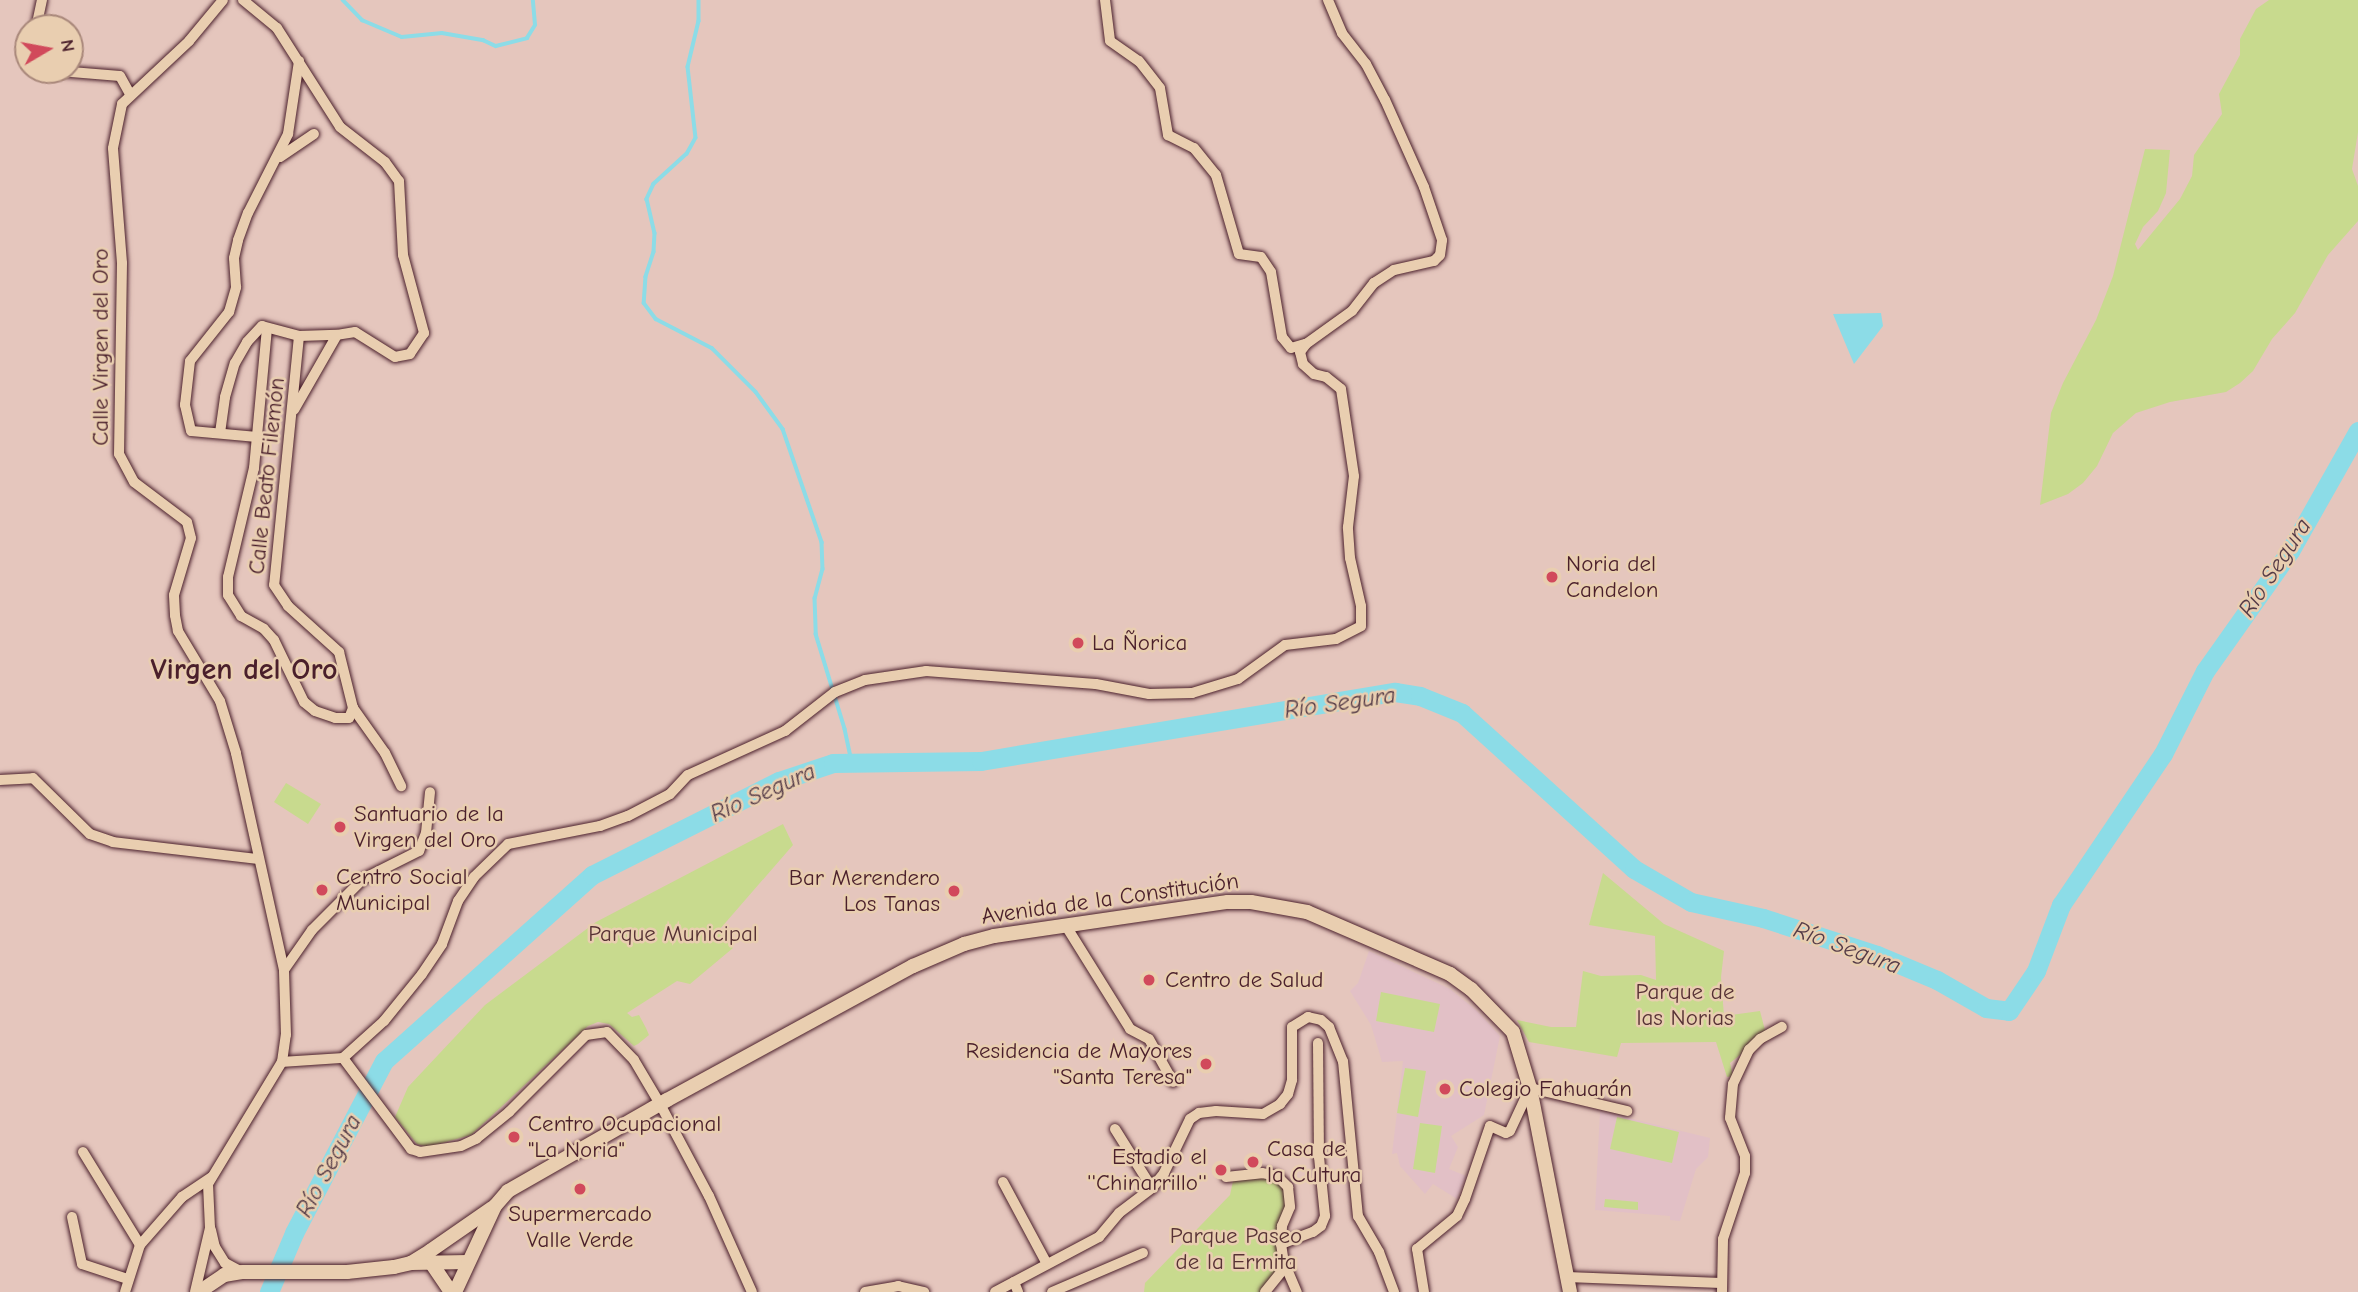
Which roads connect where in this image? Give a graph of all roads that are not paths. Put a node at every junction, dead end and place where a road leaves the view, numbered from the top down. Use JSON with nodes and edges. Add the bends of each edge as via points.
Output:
{"nodes":[{"id":1,"x":223,"y":0,"type":"edge"},
{"id":2,"x":243,"y":0,"type":"edge"},
{"id":3,"x":1105,"y":0,"type":"edge"},
{"id":4,"x":1328,"y":0,"type":"edge"},
{"id":5,"x":299,"y":61,"type":"junction"},
{"id":6,"x":84,"y":75,"type":"edge"},
{"id":7,"x":130,"y":94,"type":"junction"},
{"id":8,"x":314,"y":134,"type":"dead end"},
{"id":9,"x":277,"y":160,"type":"junction"},
{"id":10,"x":265,"y":327,"type":"junction"},
{"id":11,"x":337,"y":335,"type":"junction"},
{"id":12,"x":299,"y":336,"type":"junction"},
{"id":13,"x":1306,"y":344,"type":"junction"},
{"id":14,"x":294,"y":410,"type":"junction"},
{"id":15,"x":220,"y":433,"type":"junction"},
{"id":16,"x":257,"y":437,"type":"junction"},
{"id":17,"x":353,"y":709,"type":"junction"},
{"id":18,"x":0,"y":780,"type":"edge"},
{"id":19,"x":401,"y":786,"type":"dead end"},
{"id":20,"x":430,"y":792,"type":"dead end"},
{"id":21,"x":258,"y":859,"type":"junction"},
{"id":22,"x":1066,"y":926,"type":"junction"},
{"id":23,"x":284,"y":971,"type":"junction"},
{"id":24,"x":1782,"y":1027,"type":"dead end"},
{"id":25,"x":1318,"y":1043,"type":"dead end"},
{"id":26,"x":343,"y":1058,"type":"junction"},
{"id":27,"x":282,"y":1062,"type":"junction"},
{"id":28,"x":1173,"y":1082,"type":"dead end"},
{"id":29,"x":1530,"y":1088,"type":"junction"},
{"id":30,"x":660,"y":1104,"type":"junction"},
{"id":31,"x":1627,"y":1111,"type":"dead end"},
{"id":32,"x":1115,"y":1129,"type":"dead end"},
{"id":33,"x":83,"y":1152,"type":"dead end"},
{"id":34,"x":212,"y":1177,"type":"junction"},
{"id":35,"x":1226,"y":1177,"type":"dead end"},
{"id":36,"x":1003,"y":1182,"type":"dead end"},
{"id":37,"x":1152,"y":1188,"type":"junction"},
{"id":38,"x":495,"y":1206,"type":"junction"},
{"id":39,"x":72,"y":1217,"type":"dead end"},
{"id":40,"x":210,"y":1227,"type":"junction"},
{"id":41,"x":1281,"y":1244,"type":"junction"},
{"id":42,"x":140,"y":1245,"type":"junction"},
{"id":43,"x":1143,"y":1253,"type":"dead end"},
{"id":44,"x":431,"y":1258,"type":"junction"},
{"id":45,"x":468,"y":1262,"type":"junction"},
{"id":46,"x":1047,"y":1264,"type":"junction"},
{"id":47,"x":1286,"y":1266,"type":"junction"},
{"id":48,"x":242,"y":1272,"type":"junction"},
{"id":49,"x":1567,"y":1276,"type":"junction"},
{"id":50,"x":128,"y":1279,"type":"junction"},
{"id":51,"x":1630,"y":1279,"type":"junction"},
{"id":52,"x":1016,"y":1287,"type":"edge"},
{"id":53,"x":1721,"y":1288,"type":"edge"},
{"id":54,"x":125,"y":1292,"type":"edge"},
{"id":55,"x":197,"y":1292,"type":"edge"},
{"id":56,"x":453,"y":1292,"type":"edge"},
{"id":57,"x":752,"y":1292,"type":"edge"},
{"id":58,"x":865,"y":1292,"type":"edge"},
{"id":59,"x":924,"y":1292,"type":"edge"},
{"id":60,"x":995,"y":1292,"type":"edge"},
{"id":61,"x":1052,"y":1292,"type":"edge"},
{"id":62,"x":1265,"y":1292,"type":"edge"},
{"id":63,"x":1297,"y":1292,"type":"edge"},
{"id":64,"x":1394,"y":1292,"type":"edge"},
{"id":65,"x":1424,"y":1292,"type":"edge"},
{"id":66,"x":1570,"y":1292,"type":"edge"},
{"id":67,"x":1631,"y":1292,"type":"edge"}],
"edges":[{"from":1,"to":7,"type":"street","name":"Calle Virgen del Oro","via":[[189,41]]},
{"from":2,"to":5,"type":"street","via":[[277,27]]},
{"from":3,"to":13,"type":"street","via":[[1110,41],[1139,61],[1160,88],[1168,135],[1194,148],[1216,175],[1240,254],[1261,257],[1271,272],[1282,337],[1291,348]]},
{"from":4,"to":13,"type":"street","via":[[1342,33],[1385,100],[1442,240],[1434,261],[1394,270],[1374,283],[1352,311]]},
{"from":5,"to":9,"type":"street","via":[[288,134]]},
{"from":5,"to":11,"type":"street","via":[[340,127],[385,162],[399,181],[403,255],[424,333],[410,354],[394,357],[355,332]]},
{"from":6,"to":7,"type":"street","via":[[120,76]]},
{"from":7,"to":21,"type":"street","name":"Calle Virgen del Oro","via":[[122,104],[113,148],[122,263],[116,442],[134,482],[187,522],[191,538],[174,595],[177,623],[219,701],[247,794]]},
{"from":8,"to":9,"type":"street"},
{"from":9,"to":15,"type":"street","via":[[238,240],[236,287],[229,312],[190,361],[187,423],[191,431]]},
{"from":10,"to":12,"type":"street"},
{"from":10,"to":15,"type":"street","via":[[247,342],[235,363]]},
{"from":10,"to":16,"type":"street"},
{"from":11,"to":12,"type":"street"},
{"from":11,"to":14,"type":"street"},
{"from":12,"to":14,"type":"street","name":"Calle Beato Filemón"},
{"from":13,"to":26,"type":"street","via":[[1300,352],[1303,364],[1341,389],[1345,407],[1354,476],[1348,527],[1350,558],[1361,606],[1361,626],[1353,632],[1336,639],[1285,645],[1238,679],[1192,693],[1149,694],[1096,684],[926,671],[865,680],[835,692],[807,717],[760,745],[688,775],[659,801],[600,826],[508,844],[474,877],[458,901],[442,944],[422,974],[384,1021]]},
{"from":14,"to":17,"type":"street","name":"Calle Beato Filemón","via":[[274,585],[288,606],[339,652]]},
{"from":15,"to":16,"type":"street"},
{"from":16,"to":17,"type":"street","via":[[228,595],[241,616],[274,640],[304,702],[335,718],[349,718]]},
{"from":17,"to":19,"type":"street","name":"Calle Beato Filemón","via":[[385,753]]},
{"from":18,"to":21,"type":"street","via":[[33,778],[90,834],[113,842]]},
{"from":20,"to":23,"type":"street","via":[[426,834],[419,851],[363,879],[312,930]]},
{"from":21,"to":23,"type":"street","name":"Calle Virgen del Oro"},
{"from":22,"to":28,"type":"street","via":[[1130,1029],[1149,1039]]},
{"from":22,"to":29,"type":"street","name":"Avenida de la Constitución","via":[[1228,902],[1271,903],[1307,912],[1423,961],[1471,989],[1513,1032]]},
{"from":22,"to":30,"type":"street","name":"Avenida de la Constitución","via":[[994,936],[933,956]]},
{"from":23,"to":27,"type":"street","name":"Calle Virgen del Oro"},
{"from":24,"to":53,"type":"street","via":[[1749,1050],[1733,1083],[1730,1118],[1745,1156],[1745,1173],[1723,1239]]},
{"from":25,"to":41,"type":"street","via":[[1319,1157],[1325,1216],[1321,1226]]},
{"from":26,"to":27,"type":"street"},
{"from":26,"to":30,"type":"street","via":[[411,1149],[420,1152],[461,1146],[475,1139],[509,1112],[586,1035],[597,1031],[607,1032],[634,1059]]},
{"from":27,"to":34,"type":"street"},
{"from":29,"to":31,"type":"street"},
{"from":29,"to":49,"type":"street","name":"Avenida de la Constitución"},
{"from":29,"to":65,"type":"street","via":[[1510,1131],[1490,1126],[1457,1216],[1416,1249]]},
{"from":30,"to":38,"type":"street","name":"Avenida de la Constitución","via":[[517,1185]]},
{"from":30,"to":57,"type":"street","via":[[709,1196]]},
{"from":32,"to":37,"type":"street"},
{"from":33,"to":42,"type":"street"},
{"from":34,"to":40,"type":"street","via":[[208,1184]]},
{"from":34,"to":42,"type":"street","via":[[182,1197]]},
{"from":35,"to":41,"type":"street","via":[[1262,1173],[1277,1176],[1288,1187],[1290,1207]]},
{"from":36,"to":46,"type":"street"},
{"from":37,"to":46,"type":"street","via":[[1119,1213],[1099,1237]]},
{"from":37,"to":64,"type":"street","via":[[1190,1119],[1199,1113],[1263,1114],[1280,1104],[1292,1080],[1292,1027],[1301,1019],[1315,1017],[1329,1027],[1343,1060],[1358,1216],[1379,1252]]},
{"from":38,"to":44,"type":"street","name":"Avenida de la Constitución"},
{"from":38,"to":45,"type":"street"},
{"from":39,"to":50,"type":"street","via":[[82,1264]]},
{"from":40,"to":48,"type":"street","via":[[225,1263]]},
{"from":40,"to":55,"type":"street"},
{"from":41,"to":47,"type":"street"},
{"from":42,"to":50,"type":"street"},
{"from":43,"to":61,"type":"street"},
{"from":44,"to":45,"type":"street"},
{"from":44,"to":48,"type":"street","via":[[347,1272]]},
{"from":44,"to":56,"type":"street"},
{"from":45,"to":56,"type":"street"},
{"from":46,"to":52,"type":"street"},
{"from":47,"to":62,"type":"street"},
{"from":47,"to":63,"type":"street"},
{"from":48,"to":55,"type":"street","via":[[224,1275]]},
{"from":49,"to":51,"type":"street"},
{"from":49,"to":66,"type":"street","name":"Avenida de la Constitución"},
{"from":50,"to":54,"type":"street"},
{"from":51,"to":53,"type":"street"},
{"from":51,"to":67,"type":"street"},
{"from":52,"to":60,"type":"street"},
{"from":58,"to":59,"type":"street","via":[[898,1286]]}]}
